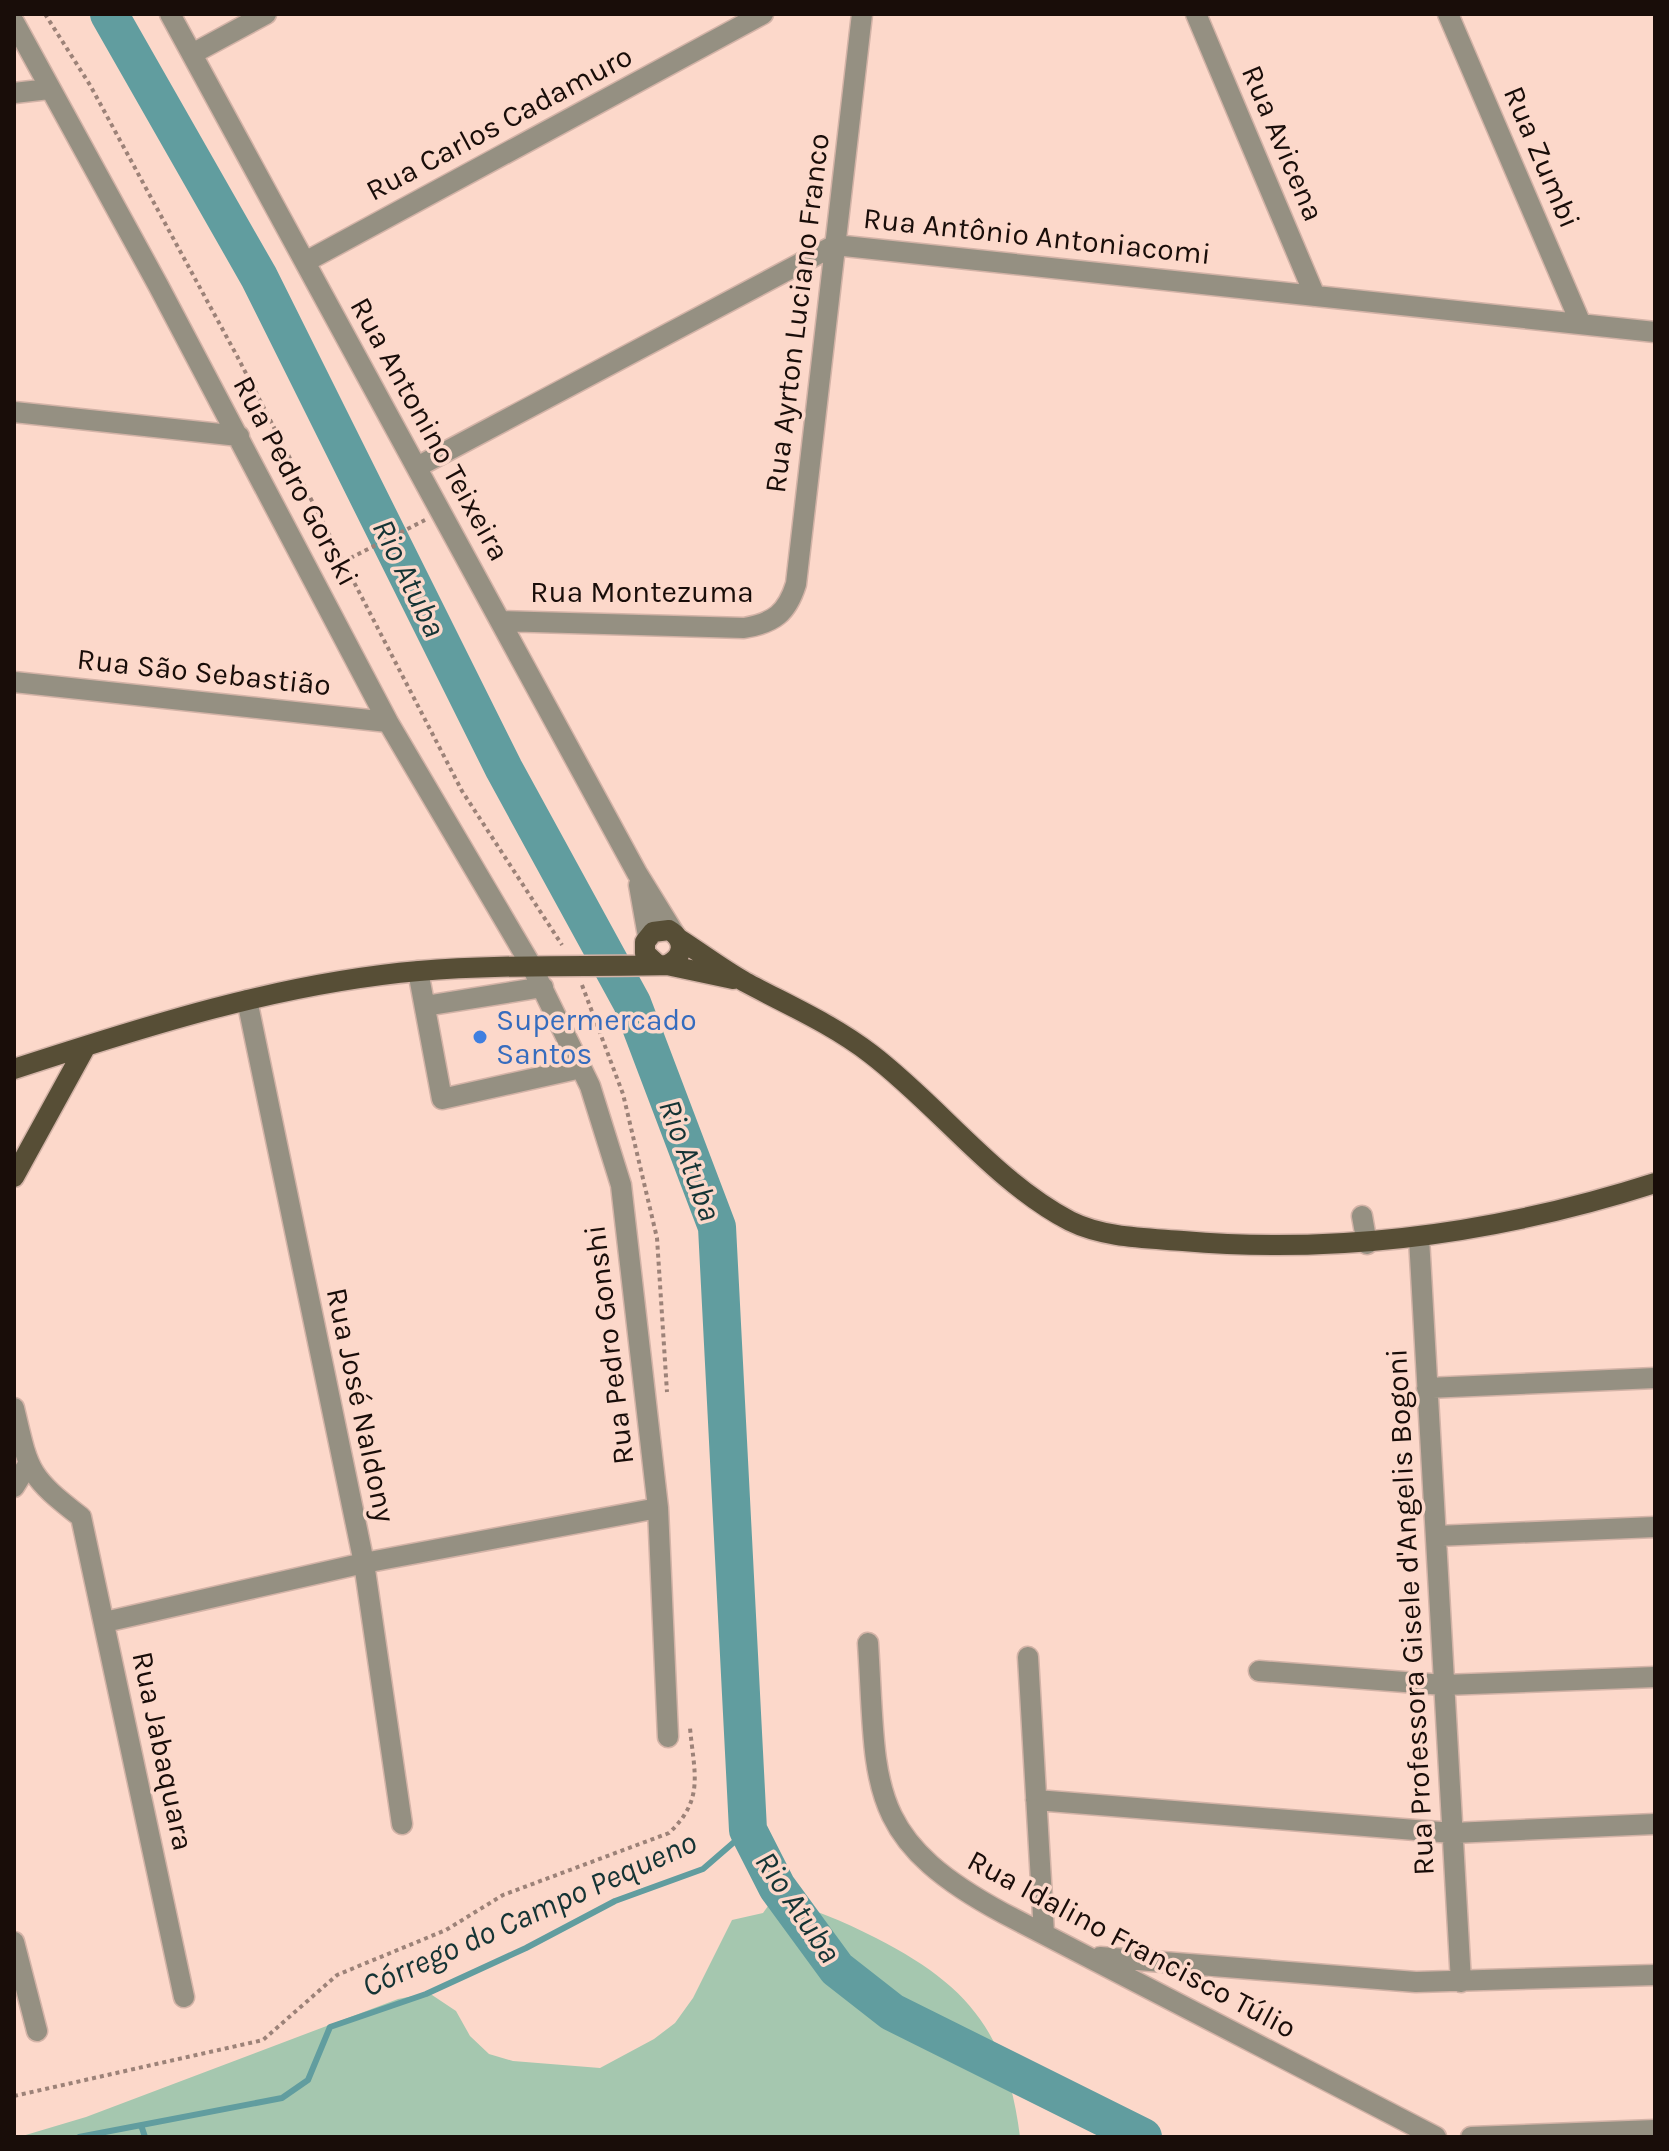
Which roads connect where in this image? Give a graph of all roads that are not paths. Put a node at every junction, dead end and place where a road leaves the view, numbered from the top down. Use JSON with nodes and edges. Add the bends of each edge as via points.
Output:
{"nodes":[{"id":1,"x":170,"y":14,"type":"edge"},
{"id":2,"x":266,"y":14,"type":"edge"},
{"id":3,"x":763,"y":14,"type":"edge"},
{"id":4,"x":862,"y":14,"type":"edge"},
{"id":5,"x":1196,"y":14,"type":"edge"},
{"id":6,"x":1448,"y":14,"type":"edge"},
{"id":7,"x":14,"y":22,"type":"edge"},
{"id":8,"x":192,"y":54,"type":"junction"},
{"id":9,"x":49,"y":89,"type":"junction"},
{"id":10,"x":14,"y":93,"type":"edge"},
{"id":11,"x":835,"y":245,"type":"junction"},
{"id":12,"x":305,"y":262,"type":"junction"},
{"id":13,"x":1315,"y":296,"type":"junction"},
{"id":14,"x":1581,"y":324,"type":"junction"},
{"id":15,"x":1655,"y":332,"type":"edge"},
{"id":16,"x":14,"y":412,"type":"edge"},
{"id":17,"x":239,"y":436,"type":"junction"},
{"id":18,"x":417,"y":467,"type":"junction"},
{"id":19,"x":780,"y":616,"type":"joint"},
{"id":20,"x":500,"y":621,"type":"junction"},
{"id":21,"x":14,"y":682,"type":"edge"},
{"id":22,"x":388,"y":722,"type":"junction"},
{"id":23,"x":637,"y":873,"type":"junction"},
{"id":24,"x":677,"y":936,"type":"junction"},
{"id":25,"x":647,"y":939,"type":"junction"},
{"id":26,"x":616,"y":964,"type":"junction"},
{"id":27,"x":531,"y":965,"type":"junction"},
{"id":28,"x":662,"y":965,"type":"junction"},
{"id":29,"x":418,"y":971,"type":"junction"},
{"id":30,"x":745,"y":981,"type":"junction"},
{"id":31,"x":543,"y":987,"type":"junction"},
{"id":32,"x":247,"y":1000,"type":"junction"},
{"id":33,"x":425,"y":1006,"type":"junction"},
{"id":34,"x":86,"y":1046,"type":"junction"},
{"id":35,"x":581,"y":1068,"type":"junction"},
{"id":36,"x":14,"y":1069,"type":"edge"},
{"id":37,"x":14,"y":1177,"type":"edge"},
{"id":38,"x":1655,"y":1183,"type":"edge"},
{"id":39,"x":1362,"y":1216,"type":"dead end"},
{"id":40,"x":1419,"y":1238,"type":"junction"},
{"id":41,"x":1367,"y":1244,"type":"junction"},
{"id":42,"x":1655,"y":1378,"type":"edge"},
{"id":43,"x":1427,"y":1388,"type":"junction"},
{"id":44,"x":14,"y":1408,"type":"edge"},
{"id":45,"x":27,"y":1466,"type":"junction"},
{"id":46,"x":14,"y":1487,"type":"edge"},
{"id":47,"x":658,"y":1508,"type":"junction"},
{"id":48,"x":1655,"y":1527,"type":"edge"},
{"id":49,"x":1436,"y":1536,"type":"junction"},
{"id":50,"x":364,"y":1563,"type":"junction"},
{"id":51,"x":105,"y":1622,"type":"junction"},
{"id":52,"x":868,"y":1643,"type":"dead end"},
{"id":53,"x":1028,"y":1657,"type":"dead end"},
{"id":54,"x":1259,"y":1671,"type":"dead end"},
{"id":55,"x":1655,"y":1677,"type":"edge"},
{"id":56,"x":1444,"y":1685,"type":"junction"},
{"id":57,"x":668,"y":1737,"type":"dead end"},
{"id":58,"x":1036,"y":1800,"type":"junction"},
{"id":59,"x":402,"y":1824,"type":"dead end"},
{"id":60,"x":1655,"y":1824,"type":"edge"},
{"id":61,"x":1453,"y":1833,"type":"junction"},
{"id":62,"x":1044,"y":1933,"type":"junction"},
{"id":63,"x":14,"y":1942,"type":"edge"},
{"id":64,"x":1092,"y":1956,"type":"junction"},
{"id":65,"x":1655,"y":1975,"type":"edge"},
{"id":66,"x":1461,"y":1982,"type":"junction"},
{"id":67,"x":184,"y":1997,"type":"dead end"},
{"id":68,"x":37,"y":2031,"type":"dead end"},
{"id":69,"x":1655,"y":2130,"type":"edge"},
{"id":70,"x":1436,"y":2137,"type":"edge"},
{"id":71,"x":1471,"y":2137,"type":"edge"}],
"edges":[{"from":1,"to":8,"type":"street","name":"Rua Antonino Teixeira"},
{"from":2,"to":8,"type":"street"},
{"from":3,"to":12,"type":"street","name":"Rua Carlos Cadamuro"},
{"from":4,"to":11,"type":"street","name":"Rua Ayrton Luciano Franco"},
{"from":5,"to":13,"type":"street","name":"Rua Avicena"},
{"from":6,"to":14,"type":"street","name":"Rua Zumbi"},
{"from":7,"to":9,"type":"street","name":"Rua Pedro Gorski"},
{"from":8,"to":12,"type":"street","name":"Rua Antonino Teixeira"},
{"from":9,"to":10,"type":"street"},
{"from":9,"to":17,"type":"street","name":"Rua Pedro Gorski"},
{"from":11,"to":13,"type":"street","name":"Rua Antônio Antoniacomi"},
{"from":11,"to":18,"type":"street","name":"Rua Antônio Antoniacomi"},
{"from":11,"to":19,"type":"street","name":"Rua Ayrton Luciano Franco","via":[[796,584]]},
{"from":12,"to":18,"type":"street","name":"Rua Antonino Teixeira"},
{"from":13,"to":14,"type":"street","name":"Rua Antônio Antoniacomi"},
{"from":14,"to":15,"type":"street","name":"Rua Antônio Antoniacomi"},
{"from":16,"to":17,"type":"street"},
{"from":17,"to":22,"type":"street","name":"Rua Pedro Gorski"},
{"from":18,"to":20,"type":"street","name":"Rua Antonino Teixeira"},
{"from":19,"to":20,"type":"street","name":"Rua Montezuma","via":[[744,628]]},
{"from":20,"to":23,"type":"street","name":"Rua Antonino Teixeira"},
{"from":21,"to":22,"type":"street","name":"Rua São Sebastião"},
{"from":22,"to":27,"type":"street","name":"Rua Pedro Gorski"},
{"from":23,"to":24,"type":"street","name":"Rua Antonino Teixeira"},
{"from":23,"to":25,"type":"street","name":"Rua Antonino Teixeira"},
{"from":24,"to":25,"type":"main road","via":[[664,929]]},
{"from":24,"to":28,"type":"main road","via":[[680,955]]},
{"from":24,"to":30,"type":"main road"},
{"from":25,"to":26,"type":"main road"},
{"from":25,"to":28,"type":"main road","via":[[645,953]]},
{"from":26,"to":27,"type":"main road"},
{"from":26,"to":28,"type":"main road"},
{"from":27,"to":29,"type":"main road"},
{"from":27,"to":31,"type":"street","name":"Rua Pedro Gonshi"},
{"from":28,"to":30,"type":"main road"},
{"from":29,"to":32,"type":"main road"},
{"from":29,"to":33,"type":"street"},
{"from":30,"to":41,"type":"main road","via":[[870,1053],[1019,1187],[1073,1222],[1129,1236],[1215,1244]]},
{"from":31,"to":33,"type":"street"},
{"from":31,"to":35,"type":"street","name":"Rua Pedro Gonshi"},
{"from":32,"to":34,"type":"main road"},
{"from":32,"to":50,"type":"street","name":"Rua José Naldony"},
{"from":33,"to":35,"type":"street","via":[[442,1099]]},
{"from":34,"to":36,"type":"main road"},
{"from":34,"to":37,"type":"main road"},
{"from":35,"to":47,"type":"street","name":"Rua Pedro Gonshi","via":[[621,1185]]},
{"from":38,"to":40,"type":"main road"},
{"from":39,"to":41,"type":"street"},
{"from":40,"to":41,"type":"main road"},
{"from":40,"to":43,"type":"street","name":"Rua Professora Gisele d'Angelis Bogoni"},
{"from":42,"to":43,"type":"street"},
{"from":43,"to":49,"type":"street","name":"Rua Professora Gisele d'Angelis Bogoni"},
{"from":44,"to":45,"type":"street"},
{"from":45,"to":46,"type":"street"},
{"from":45,"to":51,"type":"street","name":"Rua Jabaquara","via":[[45,1489],[81,1517]]},
{"from":47,"to":50,"type":"street"},
{"from":47,"to":57,"type":"street","name":"Rua Pedro Gonshi"},
{"from":48,"to":49,"type":"street"},
{"from":49,"to":56,"type":"street","name":"Rua Professora Gisele d'Angelis Bogoni"},
{"from":50,"to":51,"type":"street"},
{"from":50,"to":59,"type":"street","name":"Rua José Naldony"},
{"from":51,"to":67,"type":"street","name":"Rua Jabaquara"},
{"from":52,"to":62,"type":"street","name":"Rua Idalino Francisco Túlio","via":[[876,1762],[886,1808],[898,1829],[940,1876]]},
{"from":53,"to":58,"type":"street"},
{"from":54,"to":56,"type":"street"},
{"from":55,"to":56,"type":"street"},
{"from":56,"to":61,"type":"street","name":"Rua Professora Gisele d'Angelis Bogoni"},
{"from":58,"to":61,"type":"street"},
{"from":58,"to":62,"type":"street"},
{"from":60,"to":61,"type":"street"},
{"from":61,"to":66,"type":"street","name":"Rua Professora Gisele d'Angelis Bogoni"},
{"from":62,"to":64,"type":"street","name":"Rua Idalino Francisco Túlio"},
{"from":63,"to":68,"type":"street"},
{"from":64,"to":66,"type":"street"},
{"from":64,"to":70,"type":"street","name":"Rua Idalino Francisco Túlio"},
{"from":65,"to":66,"type":"street"},
{"from":69,"to":71,"type":"street"}]}
